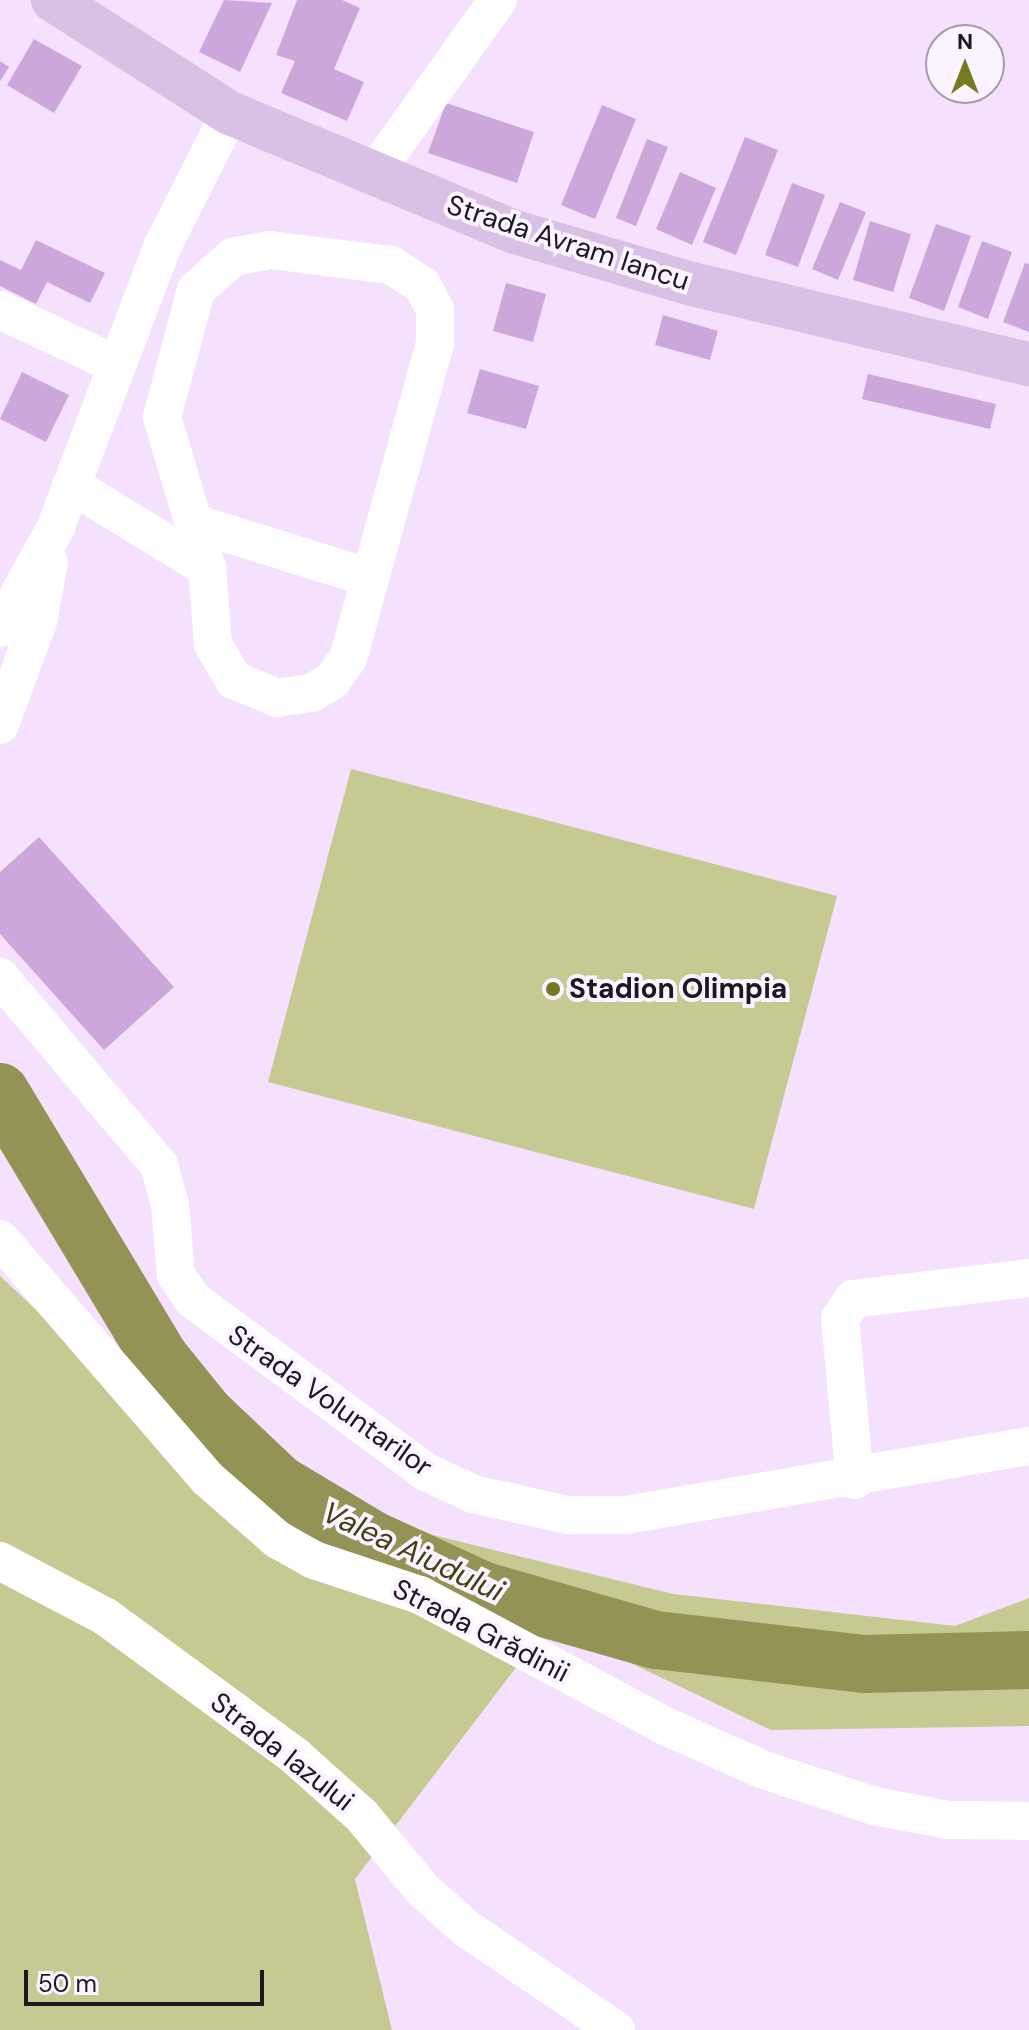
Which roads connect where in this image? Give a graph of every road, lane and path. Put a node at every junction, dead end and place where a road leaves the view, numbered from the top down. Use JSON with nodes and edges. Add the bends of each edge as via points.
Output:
{"nodes":[{"id":1,"x":53,"y":0,"type":"edge"},
{"id":2,"x":498,"y":0,"type":"edge"},
{"id":3,"x":230,"y":113,"type":"junction"},
{"id":4,"x":373,"y":175,"type":"junction"},
{"id":5,"x":0,"y":310,"type":"edge"},
{"id":6,"x":115,"y":364,"type":"junction"},
{"id":7,"x":1029,"y":364,"type":"edge"},
{"id":8,"x":71,"y":485,"type":"junction"},
{"id":9,"x":197,"y":524,"type":"junction"},
{"id":10,"x":55,"y":529,"type":"junction"},
{"id":11,"x":207,"y":568,"type":"junction"},
{"id":12,"x":370,"y":578,"type":"junction"},
{"id":13,"x":0,"y":628,"type":"edge"},
{"id":14,"x":0,"y":725,"type":"edge"},
{"id":15,"x":0,"y":977,"type":"edge"},
{"id":16,"x":0,"y":1239,"type":"edge"},
{"id":17,"x":1029,"y":1278,"type":"edge"},
{"id":18,"x":1029,"y":1446,"type":"edge"},
{"id":19,"x":855,"y":1480,"type":"junction"},
{"id":20,"x":0,"y":1561,"type":"edge"},
{"id":21,"x":1029,"y":1821,"type":"edge"},
{"id":22,"x":616,"y":2030,"type":"edge"}],
"edges":[{"from":1,"to":3,"type":"main road","name":"Strada Avram Iancu"},
{"from":2,"to":4,"type":"street"},
{"from":3,"to":4,"type":"main road","name":"Strada Avram Iancu"},
{"from":3,"to":6,"type":"street","via":[[163,245]]},
{"from":4,"to":7,"type":"main road","name":"Strada Avram Iancu","via":[[515,232],[677,280]]},
{"from":5,"to":6,"type":"street"},
{"from":6,"to":8,"type":"street"},
{"from":8,"to":10,"type":"street"},
{"from":8,"to":11,"type":"street"},
{"from":9,"to":11,"type":"street"},
{"from":9,"to":12,"type":"street"},
{"from":9,"to":12,"type":"street","via":[[162,417],[196,290],[211,271],[253,251],[391,265],[422,285],[435,309],[435,343]]},
{"from":10,"to":13,"type":"street"},
{"from":10,"to":14,"type":"street","via":[[38,621]]},
{"from":11,"to":12,"type":"street","via":[[213,644],[222,664],[248,690],[277,698],[311,693],[332,681],[348,658]]},
{"from":15,"to":19,"type":"street","name":"Strada Voluntarilor","via":[[159,1165],[170,1205],[176,1275],[192,1299],[426,1472],[473,1494],[568,1515],[625,1515]]},
{"from":16,"to":21,"type":"street","name":"Strada Grădinii","via":[[208,1479],[278,1540],[314,1560],[420,1595],[665,1726],[764,1770],[874,1806],[948,1820]]},
{"from":17,"to":19,"type":"street","via":[[853,1299],[840,1319]]},
{"from":18,"to":19,"type":"street","name":"Strada Voluntarilor"},
{"from":20,"to":22,"type":"street","name":"Strada Iazului","via":[[106,1617],[295,1756],[362,1816],[423,1890],[467,1929]]}]}
